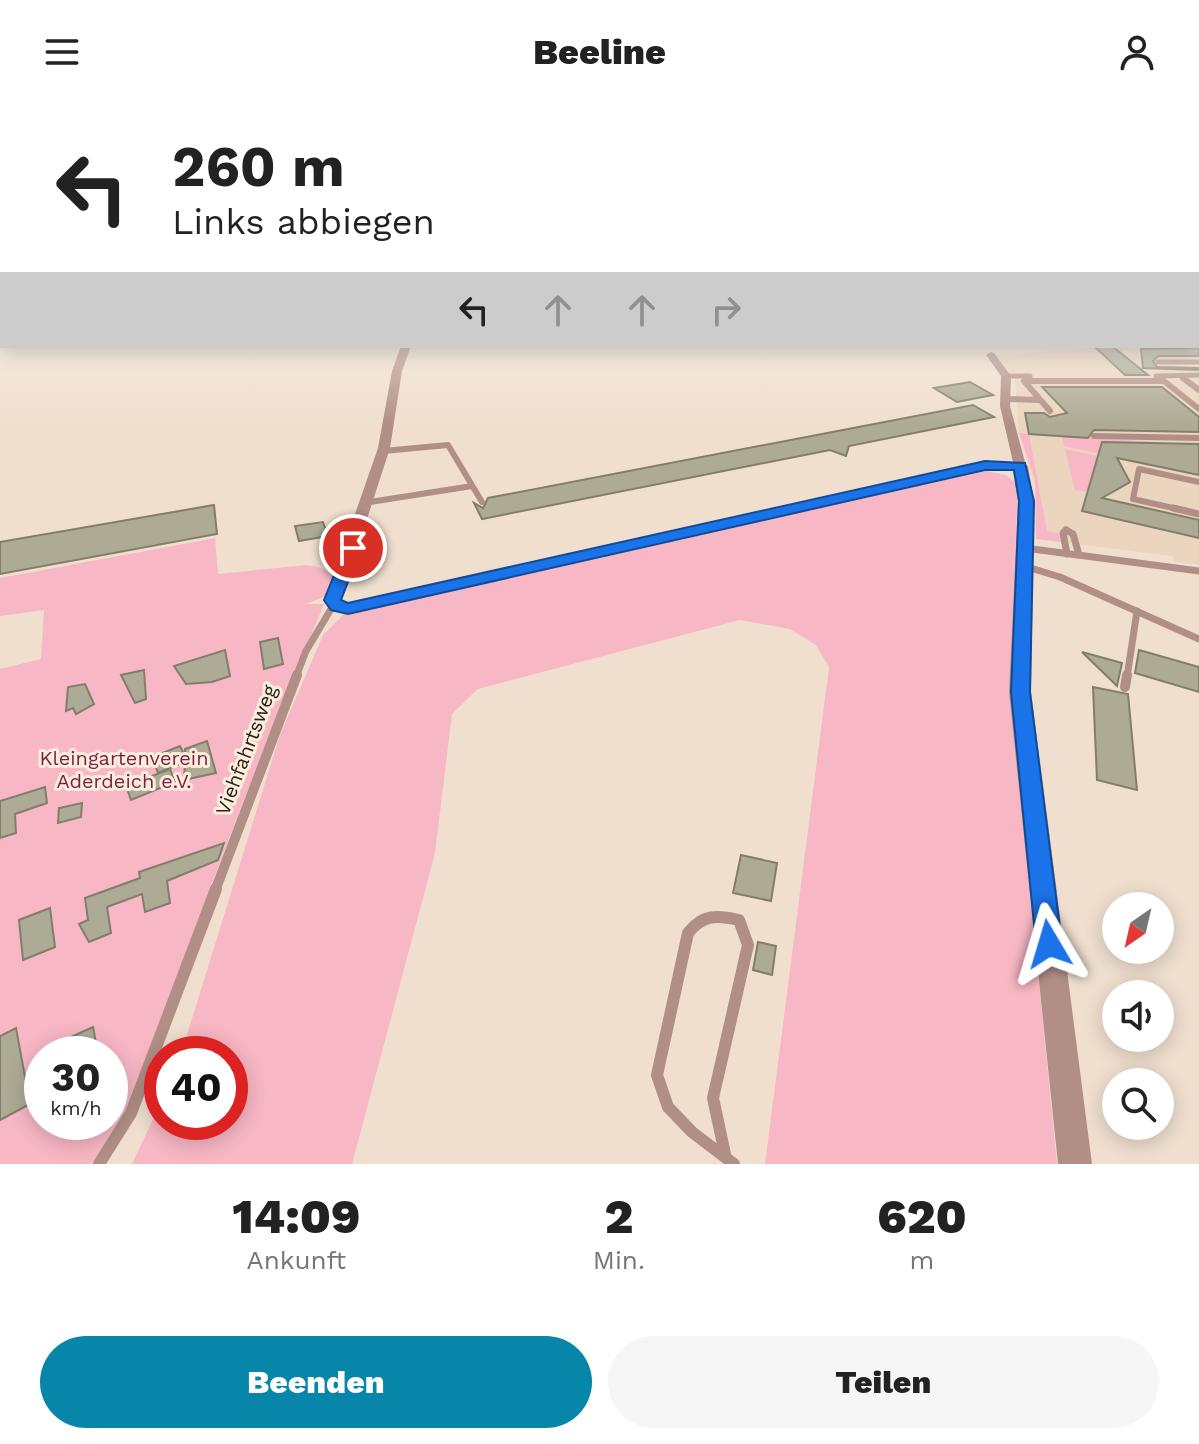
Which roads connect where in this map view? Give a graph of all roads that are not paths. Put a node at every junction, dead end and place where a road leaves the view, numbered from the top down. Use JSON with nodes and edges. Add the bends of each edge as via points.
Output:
{"nodes":[{"id":1,"x":405,"y":348,"type":"edge"},
{"id":2,"x":991,"y":355,"type":"dead end"},
{"id":3,"x":1158,"y":362,"type":"dead end"},
{"id":4,"x":1199,"y":362,"type":"edge"},
{"id":5,"x":1180,"y":375,"type":"junction"},
{"id":6,"x":1199,"y":375,"type":"edge"},
{"id":7,"x":1006,"y":376,"type":"junction"},
{"id":8,"x":1199,"y":390,"type":"edge"},
{"id":9,"x":1006,"y":399,"type":"junction"},
{"id":10,"x":1039,"y":400,"type":"junction"},
{"id":11,"x":1199,"y":409,"type":"edge"},
{"id":12,"x":1050,"y":411,"type":"dead end"},
{"id":13,"x":1094,"y":436,"type":"dead end"},
{"id":14,"x":1199,"y":438,"type":"edge"},
{"id":15,"x":383,"y":451,"type":"junction"},
{"id":16,"x":1020,"y":466,"type":"junction"},
{"id":17,"x":1199,"y":482,"type":"edge"},
{"id":18,"x":472,"y":486,"type":"junction"},
{"id":19,"x":370,"y":502,"type":"junction"},
{"id":20,"x":482,"y":502,"type":"dead end"},
{"id":21,"x":1199,"y":514,"type":"edge"},
{"id":22,"x":1067,"y":554,"type":"junction"},
{"id":23,"x":1079,"y":555,"type":"junction"},
{"id":24,"x":1025,"y":557,"type":"junction"},
{"id":25,"x":1199,"y":571,"type":"edge"},
{"id":26,"x":334,"y":604,"type":"junction"},
{"id":27,"x":1137,"y":611,"type":"junction"},
{"id":28,"x":1199,"y":639,"type":"edge"},
{"id":29,"x":1125,"y":687,"type":"dead end"},
{"id":30,"x":729,"y":1159,"type":"edge"},
{"id":31,"x":99,"y":1164,"type":"edge"},
{"id":32,"x":1075,"y":1164,"type":"edge"}],
"edges":[{"from":1,"to":15,"type":"street","name":"Viehfahrtsweg","via":[[394,373]]},
{"from":2,"to":7,"type":"street"},
{"from":3,"to":4,"type":"lane"},
{"from":5,"to":6,"type":"lane"},
{"from":5,"to":7,"type":"lane"},
{"from":5,"to":8,"type":"lane"},
{"from":7,"to":9,"type":"street"},
{"from":9,"to":10,"type":"lane"},
{"from":9,"to":16,"type":"street"},
{"from":10,"to":11,"type":"lane","via":[[1024,381],[1164,381]]},
{"from":10,"to":12,"type":"lane"},
{"from":13,"to":14,"type":"lane"},
{"from":15,"to":18,"type":"lane","via":[[448,445]]},
{"from":15,"to":19,"type":"street","name":"Viehfahrtsweg"},
{"from":16,"to":24,"type":"street","via":[[1026,501]]},
{"from":16,"to":26,"type":"street","via":[[985,466],[354,608]]},
{"from":17,"to":21,"type":"lane","via":[[1139,469],[1133,499]]},
{"from":18,"to":19,"type":"lane"},
{"from":18,"to":20,"type":"lane"},
{"from":19,"to":26,"type":"street","name":"Viehfahrtsweg"},
{"from":22,"to":23,"type":"lane"},
{"from":22,"to":23,"type":"lane","via":[[1066,530],[1073,534]]},
{"from":22,"to":24,"type":"lane"},
{"from":23,"to":25,"type":"lane"},
{"from":24,"to":27,"type":"lane"},
{"from":24,"to":32,"type":"street","via":[[1020,692]]},
{"from":26,"to":31,"type":"lane","name":"Viehfahrtsweg","via":[[306,651],[131,1113]]},
{"from":27,"to":28,"type":"lane"},
{"from":27,"to":29,"type":"lane"},
{"from":30,"to":30,"type":"lane","via":[[668,1107],[657,1075],[688,933],[712,914],[739,920],[748,945],[713,1098]]}]}
